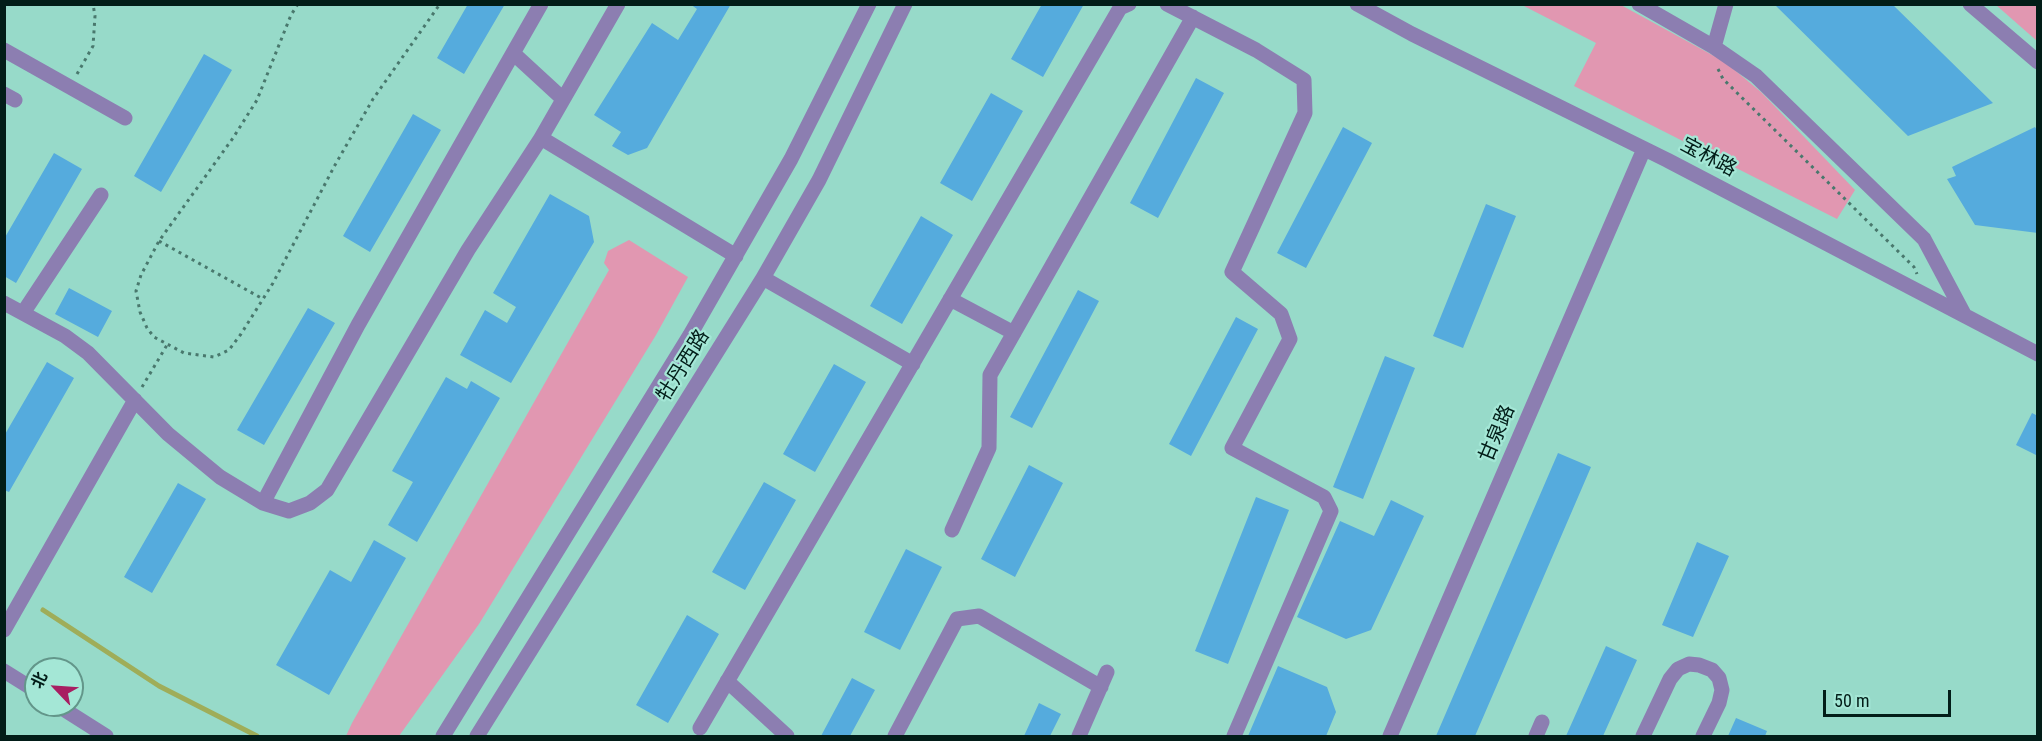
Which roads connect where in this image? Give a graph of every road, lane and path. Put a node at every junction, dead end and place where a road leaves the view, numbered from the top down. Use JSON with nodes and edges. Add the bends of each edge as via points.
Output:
{"nodes":[{"id":1,"x":93,"y":4,"type":"edge"},
{"id":2,"x":298,"y":4,"type":"edge"},
{"id":3,"x":440,"y":4,"type":"edge"},
{"id":4,"x":541,"y":4,"type":"edge"},
{"id":5,"x":618,"y":4,"type":"edge"},
{"id":6,"x":869,"y":4,"type":"edge"},
{"id":7,"x":905,"y":4,"type":"edge"},
{"id":8,"x":1129,"y":4,"type":"edge"},
{"id":9,"x":1167,"y":4,"type":"edge"},
{"id":10,"x":1357,"y":4,"type":"edge"},
{"id":11,"x":1639,"y":4,"type":"edge"},
{"id":12,"x":1726,"y":4,"type":"edge"},
{"id":13,"x":1970,"y":4,"type":"edge"},
{"id":14,"x":1193,"y":18,"type":"junction"},
{"id":15,"x":1714,"y":47,"type":"junction"},
{"id":16,"x":4,"y":50,"type":"edge"},
{"id":17,"x":513,"y":53,"type":"junction"},
{"id":18,"x":2037,"y":62,"type":"edge"},
{"id":19,"x":70,"y":86,"type":"junction"},
{"id":20,"x":563,"y":99,"type":"junction"},
{"id":21,"x":125,"y":118,"type":"dead end"},
{"id":22,"x":541,"y":138,"type":"junction"},
{"id":23,"x":1644,"y":149,"type":"junction"},
{"id":24,"x":101,"y":195,"type":"dead end"},
{"id":25,"x":159,"y":241,"type":"junction"},
{"id":26,"x":736,"y":256,"type":"junction"},
{"id":27,"x":763,"y":278,"type":"junction"},
{"id":28,"x":1929,"y":297,"type":"junction"},
{"id":29,"x":263,"y":299,"type":"junction"},
{"id":30,"x":950,"y":299,"type":"junction"},
{"id":31,"x":4,"y":303,"type":"edge"},
{"id":32,"x":23,"y":314,"type":"junction"},
{"id":33,"x":1965,"y":316,"type":"junction"},
{"id":34,"x":1014,"y":333,"type":"junction"},
{"id":35,"x":167,"y":345,"type":"junction"},
{"id":36,"x":2037,"y":354,"type":"edge"},
{"id":37,"x":913,"y":364,"type":"junction"},
{"id":38,"x":135,"y":400,"type":"junction"},
{"id":39,"x":262,"y":503,"type":"junction"},
{"id":40,"x":952,"y":530,"type":"dead end"},
{"id":41,"x":4,"y":630,"type":"edge"},
{"id":42,"x":4,"y":671,"type":"edge"},
{"id":43,"x":728,"y":681,"type":"junction"},
{"id":44,"x":24,"y":684,"type":"edge"},
{"id":45,"x":76,"y":717,"type":"edge"},
{"id":46,"x":700,"y":728,"type":"dead end"},
{"id":47,"x":106,"y":736,"type":"edge"},
{"id":48,"x":443,"y":736,"type":"edge"},
{"id":49,"x":477,"y":736,"type":"edge"},
{"id":50,"x":788,"y":736,"type":"edge"},
{"id":51,"x":895,"y":736,"type":"edge"},
{"id":52,"x":1079,"y":736,"type":"edge"},
{"id":53,"x":1234,"y":736,"type":"edge"},
{"id":54,"x":1390,"y":736,"type":"edge"},
{"id":55,"x":1643,"y":736,"type":"edge"},
{"id":56,"x":1703,"y":736,"type":"edge"}],
"edges":[{"from":1,"to":19,"type":"path","via":[[93,46]]},
{"from":2,"to":25,"type":"path","via":[[257,100]]},
{"from":3,"to":29,"type":"path","via":[[374,99]]},
{"from":4,"to":17,"type":"street"},
{"from":5,"to":20,"type":"street"},
{"from":6,"to":26,"type":"street","name":"牡丹西路","via":[[791,159]]},
{"from":7,"to":27,"type":"street","name":"牡丹西路","via":[[819,180]]},
{"from":8,"to":30,"type":"street","via":[[1120,9]]},
{"from":9,"to":14,"type":"street"},
{"from":10,"to":23,"type":"street","name":"宝林路"},
{"from":11,"to":15,"type":"street"},
{"from":12,"to":15,"type":"street"},
{"from":13,"to":18,"type":"street"},
{"from":14,"to":34,"type":"street"},
{"from":14,"to":53,"type":"street","via":[[1304,80],[1305,114],[1232,272],[1281,314],[1290,339],[1232,448],[1324,496],[1331,511]]},
{"from":15,"to":28,"type":"path","via":[[1723,80],[1914,267]]},
{"from":15,"to":33,"type":"street","via":[[1756,76],[1924,239]]},
{"from":16,"to":19,"type":"street"},
{"from":17,"to":20,"type":"street"},
{"from":17,"to":39,"type":"street"},
{"from":19,"to":21,"type":"street"},
{"from":20,"to":22,"type":"street"},
{"from":22,"to":26,"type":"street"},
{"from":22,"to":39,"type":"street","via":[[468,250],[327,490],[310,503],[289,511]]},
{"from":23,"to":28,"type":"street","name":"宝林路"},
{"from":23,"to":54,"type":"street","name":"甘泉路"},
{"from":24,"to":32,"type":"street"},
{"from":25,"to":29,"type":"path"},
{"from":25,"to":35,"type":"path","via":[[136,291],[147,328],[154,338]]},
{"from":26,"to":48,"type":"street","name":"牡丹西路"},
{"from":27,"to":37,"type":"street"},
{"from":27,"to":49,"type":"street","name":"牡丹西路"},
{"from":28,"to":33,"type":"street","name":"宝林路"},
{"from":29,"to":35,"type":"path","via":[[228,350],[214,357],[184,353]]},
{"from":30,"to":34,"type":"street"},
{"from":30,"to":37,"type":"street"},
{"from":31,"to":32,"type":"street"},
{"from":32,"to":38,"type":"street","via":[[88,353]]},
{"from":33,"to":36,"type":"street","name":"宝林路"},
{"from":34,"to":40,"type":"street","via":[[990,375],[989,448]]},
{"from":35,"to":38,"type":"path"},
{"from":37,"to":43,"type":"street"},
{"from":38,"to":39,"type":"street","via":[[168,434],[220,477]]},
{"from":38,"to":41,"type":"street"},
{"from":42,"to":44,"type":"street"},
{"from":43,"to":46,"type":"street"},
{"from":43,"to":50,"type":"street"},
{"from":45,"to":47,"type":"street"},
{"from":51,"to":52,"type":"street","via":[[957,619],[979,616],[1104,680]]},
{"from":55,"to":56,"type":"street","via":[[1670,679],[1677,669],[1689,664],[1712,670],[1722,690]]}]}
